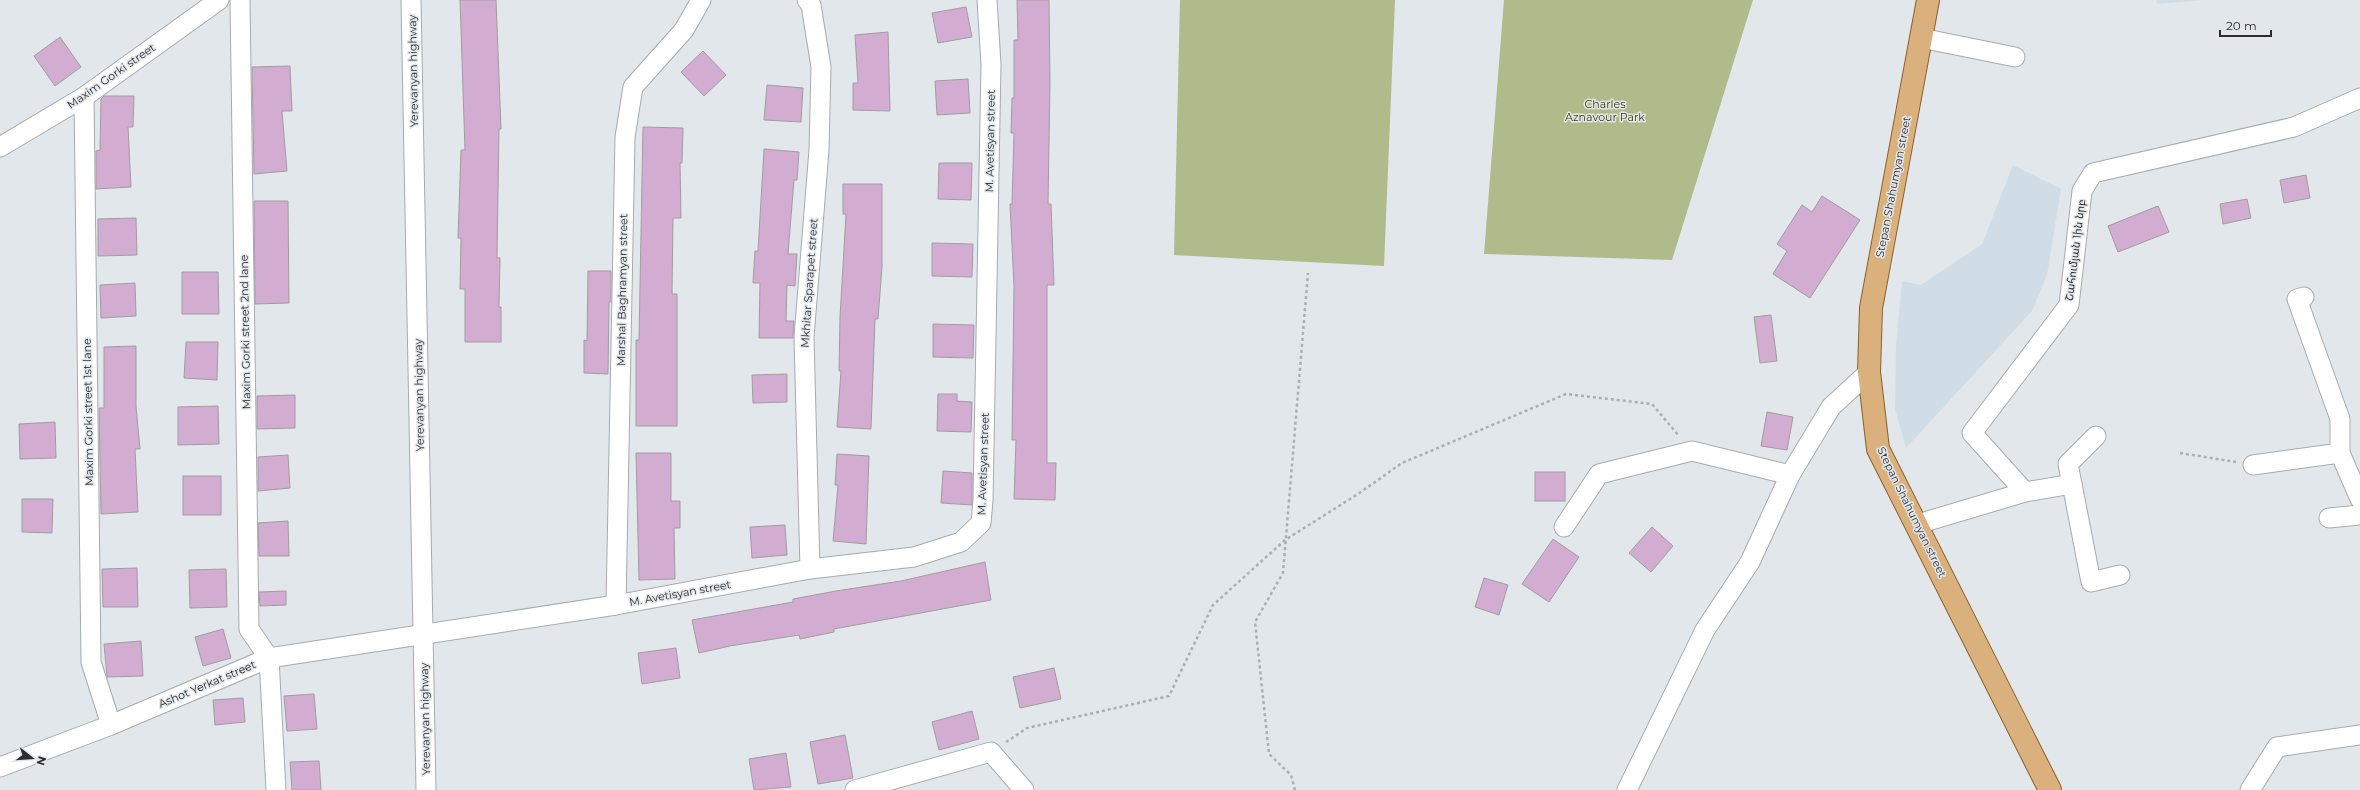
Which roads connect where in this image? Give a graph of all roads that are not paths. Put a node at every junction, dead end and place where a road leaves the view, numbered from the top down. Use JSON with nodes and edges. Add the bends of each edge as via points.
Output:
{"nodes":[{"id":1,"x":219,"y":0,"type":"edge"},
{"id":2,"x":240,"y":0,"type":"edge"},
{"id":3,"x":411,"y":0,"type":"edge"},
{"id":4,"x":701,"y":0,"type":"edge"},
{"id":5,"x":807,"y":0,"type":"edge"},
{"id":6,"x":987,"y":0,"type":"edge"},
{"id":7,"x":1928,"y":0,"type":"edge"},
{"id":8,"x":1921,"y":38,"type":"junction"},
{"id":9,"x":2015,"y":57,"type":"dead end"},
{"id":10,"x":84,"y":97,"type":"junction"},
{"id":11,"x":2360,"y":98,"type":"edge"},
{"id":12,"x":0,"y":147,"type":"edge"},
{"id":13,"x":2304,"y":297,"type":"dead end"},
{"id":14,"x":1869,"y":372,"type":"junction"},
{"id":15,"x":2096,"y":436,"type":"dead end"},
{"id":16,"x":2340,"y":453,"type":"junction"},
{"id":17,"x":2253,"y":465,"type":"road end"},
{"id":18,"x":1790,"y":475,"type":"junction"},
{"id":19,"x":2072,"y":484,"type":"junction"},
{"id":20,"x":2025,"y":492,"type":"junction"},
{"id":21,"x":2360,"y":499,"type":"edge"},
{"id":22,"x":2360,"y":515,"type":"edge"},
{"id":23,"x":2329,"y":518,"type":"dead end"},
{"id":24,"x":1918,"y":524,"type":"junction"},
{"id":25,"x":1564,"y":527,"type":"dead end"},
{"id":26,"x":810,"y":569,"type":"junction"},
{"id":27,"x":2120,"y":575,"type":"dead end"},
{"id":28,"x":616,"y":605,"type":"junction"},
{"id":29,"x":423,"y":636,"type":"junction"},
{"id":30,"x":269,"y":658,"type":"junction"},
{"id":31,"x":111,"y":725,"type":"junction"},
{"id":32,"x":2360,"y":735,"type":"edge"},
{"id":33,"x":0,"y":767,"type":"edge"},
{"id":34,"x":276,"y":790,"type":"edge"},
{"id":35,"x":426,"y":790,"type":"edge"},
{"id":36,"x":855,"y":790,"type":"edge"},
{"id":37,"x":1024,"y":790,"type":"edge"},
{"id":38,"x":1627,"y":790,"type":"edge"},
{"id":39,"x":2050,"y":790,"type":"edge"},
{"id":40,"x":2250,"y":790,"type":"edge"}],
"edges":[{"from":1,"to":10,"type":"street","name":"Maxim Gorki street"},
{"from":2,"to":30,"type":"street","name":"Maxim Gorki street 2nd lane","via":[[249,629]]},
{"from":3,"to":29,"type":"street","name":"Yerevanyan highway"},
{"from":4,"to":28,"type":"street","name":"Marshal Baghramyan street","via":[[684,30],[633,87],[625,137]]},
{"from":5,"to":26,"type":"street","name":"Mkhitar Sparapet street","via":[[811,5],[820,67],[819,150],[804,337]]},
{"from":6,"to":26,"type":"street","name":"M. Avetisyan street","via":[[991,64],[983,500],[980,524],[961,542],[914,557]]},
{"from":7,"to":8,"type":"main road","name":"Stepan Shahumyan street"},
{"from":8,"to":9,"type":"street"},
{"from":8,"to":14,"type":"main road","name":"Stepan Shahumyan street","via":[[1871,308]]},
{"from":10,"to":12,"type":"street","name":"Maxim Gorki street"},
{"from":10,"to":31,"type":"street","name":"Maxim Gorki street 1st lane","via":[[92,662]]},
{"from":11,"to":20,"type":"street","name":"Շահումյան 1ին նրբ","via":[[2294,127],[2093,173],[2082,191],[2069,305],[1972,433]]},
{"from":13,"to":16,"type":"street","via":[[2297,299],[2340,419]]},
{"from":14,"to":18,"type":"street","via":[[1831,407]]},
{"from":14,"to":24,"type":"main road","name":"Stepan Shahumyan street","via":[[1878,449]]},
{"from":15,"to":19,"type":"street","via":[[2068,464]]},
{"from":16,"to":17,"type":"street"},
{"from":16,"to":21,"type":"street"},
{"from":18,"to":25,"type":"street","via":[[1692,451],[1599,474]]},
{"from":18,"to":38,"type":"street","via":[[1750,562],[1705,630]]},
{"from":19,"to":20,"type":"street"},
{"from":19,"to":27,"type":"street","via":[[2091,582]]},
{"from":20,"to":24,"type":"street"},
{"from":22,"to":23,"type":"street"},
{"from":24,"to":39,"type":"main road","name":"Stepan Shahumyan street"},
{"from":26,"to":28,"type":"street","name":"M. Avetisyan street"},
{"from":28,"to":29,"type":"street","name":"M. Avetisyan street"},
{"from":29,"to":30,"type":"street","name":"Ashot Yerkat street"},
{"from":29,"to":35,"type":"street","name":"Yerevanyan highway"},
{"from":30,"to":31,"type":"street","name":"Ashot Yerkat street"},
{"from":30,"to":34,"type":"street"},
{"from":31,"to":33,"type":"street","name":"Ashot Yerkat street"},
{"from":32,"to":40,"type":"street","via":[[2277,747]]},
{"from":36,"to":37,"type":"street","via":[[991,752]]}]}
